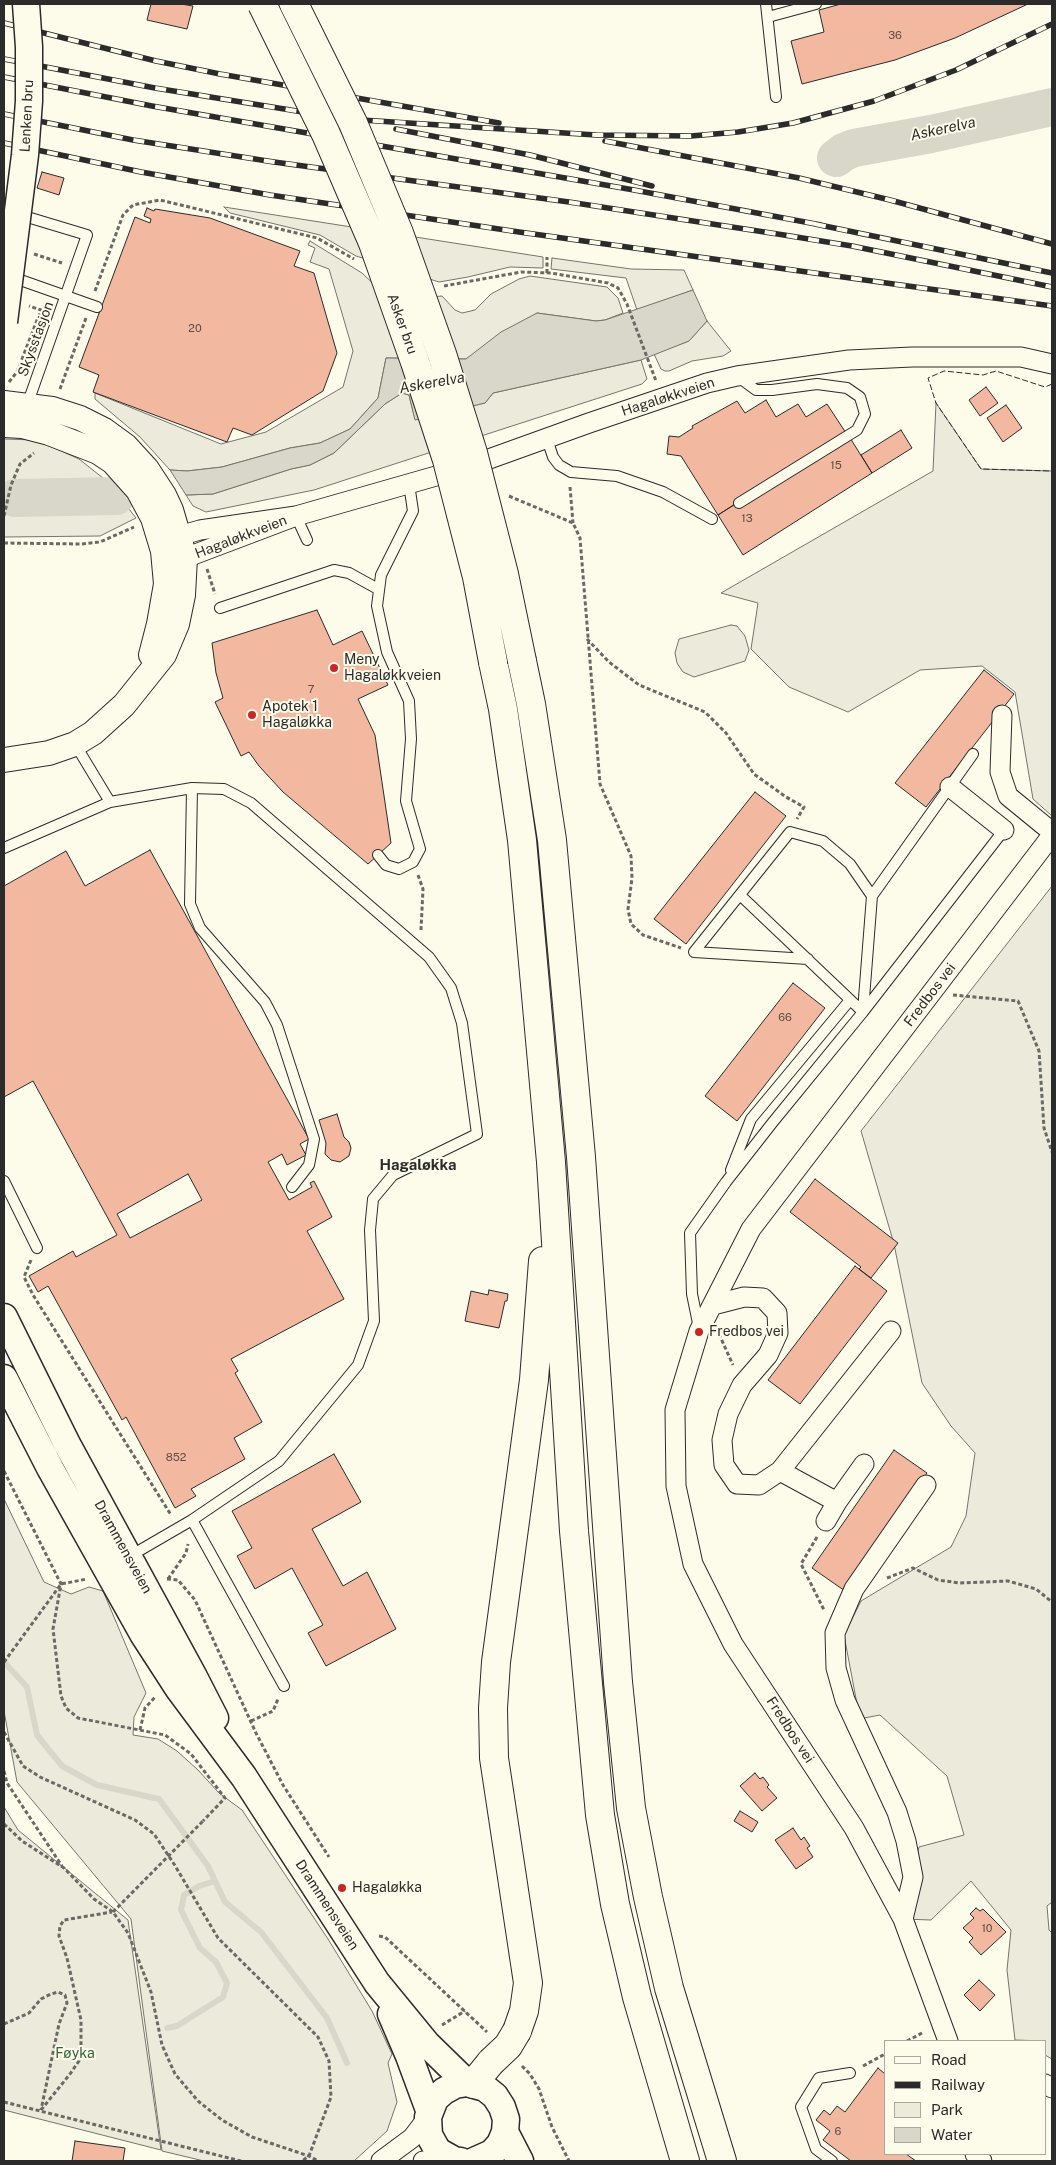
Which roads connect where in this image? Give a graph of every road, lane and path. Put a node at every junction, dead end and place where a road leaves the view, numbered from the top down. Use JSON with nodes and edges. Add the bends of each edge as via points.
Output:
{"nodes":[{"id":1,"x":26,"y":4,"type":"edge"},
{"id":2,"x":262,"y":4,"type":"edge"},
{"id":3,"x":294,"y":4,"type":"edge"},
{"id":4,"x":766,"y":4,"type":"edge"},
{"id":5,"x":816,"y":4,"type":"edge"},
{"id":6,"x":768,"y":17,"type":"junction"},
{"id":7,"x":776,"y":97,"type":"dead end"},
{"id":8,"x":10,"y":220,"type":"edge"},
{"id":9,"x":548,"y":257,"type":"dead end"},
{"id":10,"x":4,"y":264,"type":"edge"},
{"id":11,"x":547,"y":273,"type":"dead end"},
{"id":12,"x":4,"y":274,"type":"edge"},
{"id":13,"x":66,"y":296,"type":"junction"},
{"id":14,"x":627,"y":304,"type":"dead end"},
{"id":15,"x":97,"y":308,"type":"dead end"},
{"id":16,"x":4,"y":322,"type":"edge"},
{"id":17,"x":1052,"y":364,"type":"edge"},
{"id":18,"x":737,"y":376,"type":"junction"},
{"id":19,"x":657,"y":383,"type":"dead end"},
{"id":20,"x":4,"y":403,"type":"edge"},
{"id":21,"x":18,"y":419,"type":"edge"},
{"id":22,"x":547,"y":439,"type":"junction"},
{"id":23,"x":38,"y":452,"type":"dead end"},
{"id":24,"x":571,"y":472,"type":"junction"},
{"id":25,"x":409,"y":484,"type":"junction"},
{"id":26,"x":504,"y":494,"type":"dead end"},
{"id":27,"x":739,"y":502,"type":"dead end"},
{"id":28,"x":4,"y":516,"type":"edge"},
{"id":29,"x":296,"y":516,"type":"junction"},
{"id":30,"x":712,"y":518,"type":"dead end"},
{"id":31,"x":573,"y":522,"type":"junction"},
{"id":32,"x":135,"y":526,"type":"dead end"},
{"id":33,"x":307,"y":540,"type":"dead end"},
{"id":34,"x":4,"y":543,"type":"edge"},
{"id":35,"x":176,"y":548,"type":"junction"},
{"id":36,"x":378,"y":589,"type":"junction"},
{"id":37,"x":220,"y":608,"type":"dead end"},
{"id":38,"x":587,"y":639,"type":"junction"},
{"id":39,"x":1002,"y":715,"type":"dead end"},
{"id":40,"x":75,"y":744,"type":"junction"},
{"id":41,"x":973,"y":754,"type":"dead end"},
{"id":42,"x":4,"y":760,"type":"edge"},
{"id":43,"x":950,"y":787,"type":"junction"},
{"id":44,"x":192,"y":788,"type":"junction"},
{"id":45,"x":110,"y":802,"type":"junction"},
{"id":46,"x":1004,"y":830,"type":"joint"},
{"id":47,"x":790,"y":832,"type":"junction"},
{"id":48,"x":1052,"y":834,"type":"edge"},
{"id":49,"x":4,"y":848,"type":"edge"},
{"id":50,"x":378,"y":856,"type":"dead end"},
{"id":51,"x":413,"y":862,"type":"junction"},
{"id":52,"x":740,"y":895,"type":"junction"},
{"id":53,"x":872,"y":896,"type":"junction"},
{"id":54,"x":420,"y":950,"type":"junction"},
{"id":55,"x":694,"y":952,"type":"junction"},
{"id":56,"x":808,"y":959,"type":"junction"},
{"id":57,"x":933,"y":991,"type":"junction"},
{"id":58,"x":850,"y":1000,"type":"junction"},
{"id":59,"x":863,"y":1012,"type":"junction"},
{"id":60,"x":1052,"y":1152,"type":"edge"},
{"id":61,"x":551,"y":1162,"type":"junction"},
{"id":62,"x":4,"y":1181,"type":"edge"},
{"id":63,"x":726,"y":1182,"type":"junction"},
{"id":64,"x":292,"y":1187,"type":"dead end"},
{"id":65,"x":37,"y":1248,"type":"dead end"},
{"id":66,"x":24,"y":1277,"type":"dead end"},
{"id":67,"x":712,"y":1309,"type":"junction"},
{"id":68,"x":4,"y":1318,"type":"edge"},
{"id":69,"x":699,"y":1331,"type":"junction"},
{"id":70,"x":890,"y":1331,"type":"dead end"},
{"id":71,"x":4,"y":1378,"type":"edge"},
{"id":72,"x":742,"y":1385,"type":"junction"},
{"id":73,"x":864,"y":1464,"type":"dead end"},
{"id":74,"x":4,"y":1471,"type":"edge"},
{"id":75,"x":780,"y":1471,"type":"junction"},
{"id":76,"x":926,"y":1485,"type":"dead end"},
{"id":77,"x":837,"y":1502,"type":"junction"},
{"id":78,"x":192,"y":1520,"type":"junction"},
{"id":79,"x":826,"y":1522,"type":"dead end"},
{"id":80,"x":816,"y":1538,"type":"dead end"},
{"id":81,"x":186,"y":1553,"type":"dead end"},
{"id":82,"x":113,"y":1566,"type":"junction"},
{"id":83,"x":161,"y":1578,"type":"dead end"},
{"id":84,"x":168,"y":1579,"type":"junction"},
{"id":85,"x":61,"y":1584,"type":"junction"},
{"id":86,"x":854,"y":1590,"type":"junction"},
{"id":87,"x":1052,"y":1602,"type":"edge"},
{"id":88,"x":835,"y":1633,"type":"junction"},
{"id":89,"x":4,"y":1662,"type":"edge"},
{"id":90,"x":284,"y":1686,"type":"joint"},
{"id":91,"x":157,"y":1696,"type":"dead end"},
{"id":92,"x":251,"y":1721,"type":"junction"},
{"id":93,"x":140,"y":1730,"type":"junction"},
{"id":94,"x":4,"y":1732,"type":"edge"},
{"id":95,"x":4,"y":1771,"type":"edge"},
{"id":96,"x":4,"y":1824,"type":"edge"},
{"id":97,"x":329,"y":1856,"type":"dead end"},
{"id":98,"x":64,"y":1868,"type":"junction"},
{"id":99,"x":113,"y":1912,"type":"junction"},
{"id":100,"x":903,"y":1919,"type":"junction"},
{"id":101,"x":379,"y":1936,"type":"dead end"},
{"id":102,"x":377,"y":1983,"type":"junction"},
{"id":103,"x":465,"y":2011,"type":"junction"},
{"id":104,"x":4,"y":2024,"type":"edge"},
{"id":105,"x":441,"y":2026,"type":"dead end"},
{"id":106,"x":948,"y":2040,"type":"edge"},
{"id":107,"x":504,"y":2048,"type":"junction"},
{"id":108,"x":884,"y":2055,"type":"edge"},
{"id":109,"x":850,"y":2073,"type":"joint"},
{"id":110,"x":470,"y":2084,"type":"junction"},
{"id":111,"x":4,"y":2102,"type":"edge"},
{"id":112,"x":41,"y":2110,"type":"junction"},
{"id":113,"x":428,"y":2114,"type":"junction"},
{"id":114,"x":505,"y":2132,"type":"junction"},
{"id":115,"x":309,"y":2156,"type":"junction"},
{"id":116,"x":241,"y":2161,"type":"edge"},
{"id":117,"x":302,"y":2161,"type":"edge"},
{"id":118,"x":318,"y":2161,"type":"edge"},
{"id":119,"x":381,"y":2161,"type":"edge"},
{"id":120,"x":423,"y":2161,"type":"edge"},
{"id":121,"x":463,"y":2161,"type":"edge"},
{"id":122,"x":520,"y":2161,"type":"edge"},
{"id":123,"x":569,"y":2161,"type":"edge"},
{"id":124,"x":685,"y":2161,"type":"edge"},
{"id":125,"x":722,"y":2161,"type":"edge"},
{"id":126,"x":832,"y":2161,"type":"edge"}],
"edges":[{"from":1,"to":8,"type":"main road","name":"Lenken bru","bridge":true,"via":[[29,101],[25,155]]},
{"from":2,"to":61,"type":"highway","name":"Asker bru","bridge":true,"via":[[322,126],[369,234],[416,362],[449,469],[477,577],[503,709],[522,840]]},
{"from":3,"to":125,"type":"highway","name":"Asker bru","bridge":true,"via":[[360,141],[399,233],[442,354],[504,574],[531,704],[552,840],[580,1157],[618,1682],[631,1808],[669,1988]]},
{"from":4,"to":6,"type":"lane"},
{"from":5,"to":6,"type":"lane"},
{"from":6,"to":7,"type":"lane"},
{"from":8,"to":10,"type":"main road","name":"Lenken bru","bridge":true},
{"from":8,"to":13,"type":"lane","via":[[87,235]]},
{"from":8,"to":16,"type":"main road","name":"Lenken bru","bridge":true},
{"from":9,"to":11,"type":"path"},
{"from":12,"to":13,"type":"lane","name":"Skysstasjon"},
{"from":13,"to":15,"type":"lane"},
{"from":13,"to":21,"type":"lane","name":"Skysstasjon"},
{"from":14,"to":19,"type":"path"},
{"from":17,"to":18,"type":"street","name":"Hagaløkkveien","via":[[1021,357],[894,358],[849,360]]},
{"from":18,"to":22,"type":"street","name":"Hagaløkkveien","via":[[707,383]]},
{"from":18,"to":27,"type":"lane","via":[[756,390],[817,384],[848,388],[860,397],[865,414],[857,430]]},
{"from":20,"to":21,"type":"street","name":"Hagaløkkveien"},
{"from":21,"to":35,"type":"street","name":"Hagaløkkveien","via":[[98,452],[113,462],[138,490],[153,518]]},
{"from":22,"to":24,"type":"lane","via":[[559,466]]},
{"from":22,"to":25,"type":"street","name":"Hagaløkkveien"},
{"from":23,"to":28,"type":"path","via":[[31,453],[20,464]]},
{"from":24,"to":30,"type":"lane","via":[[617,476],[663,492]]},
{"from":24,"to":31,"type":"path"},
{"from":25,"to":29,"type":"street","name":"Hagaløkkveien"},
{"from":25,"to":36,"type":"lane","via":[[413,511],[381,575]]},
{"from":26,"to":31,"type":"path"},
{"from":29,"to":33,"type":"lane"},
{"from":29,"to":35,"type":"street","name":"Hagaløkkveien"},
{"from":31,"to":38,"type":"path","via":[[580,538]]},
{"from":32,"to":34,"type":"path","via":[[100,542]]},
{"from":35,"to":40,"type":"street","name":"Hagaløkkveien","via":[[183,595],[177,624],[164,655],[111,718]]},
{"from":36,"to":37,"type":"lane","via":[[349,573],[334,570]]},
{"from":36,"to":51,"type":"lane","via":[[377,606],[387,652],[409,701],[411,739],[406,801],[420,849]]},
{"from":38,"to":47,"type":"path","via":[[609,662],[639,684],[705,712],[726,733],[754,774],[804,807]]},
{"from":38,"to":55,"type":"path","via":[[600,784],[631,856],[628,909],[631,924],[643,934]]},
{"from":39,"to":48,"type":"street","via":[[1000,772],[1008,796]]},
{"from":40,"to":42,"type":"street","name":"Hagaløkkveien","via":[[49,753]]},
{"from":40,"to":45,"type":"lane"},
{"from":41,"to":43,"type":"lane"},
{"from":43,"to":46,"type":"street"},
{"from":43,"to":53,"type":"lane"},
{"from":44,"to":45,"type":"lane"},
{"from":44,"to":54,"type":"lane","via":[[224,789],[251,803]]},
{"from":44,"to":64,"type":"lane","via":[[190,904],[200,928],[265,1002],[277,1025],[314,1139],[309,1165]]},
{"from":45,"to":49,"type":"lane"},
{"from":46,"to":59,"type":"lane"},
{"from":47,"to":52,"type":"lane"},
{"from":47,"to":53,"type":"lane","via":[[823,841],[850,864]]},
{"from":48,"to":57,"type":"street","name":"Fredbos vei"},
{"from":50,"to":51,"type":"lane","via":[[386,865],[398,869]]},
{"from":51,"to":54,"type":"path","via":[[423,889]]},
{"from":52,"to":55,"type":"lane"},
{"from":52,"to":56,"type":"lane"},
{"from":53,"to":59,"type":"lane"},
{"from":54,"to":78,"type":"lane","via":[[429,957],[451,988],[462,1023],[477,1134],[393,1175],[373,1199],[370,1230],[374,1321],[358,1365],[279,1460]]},
{"from":55,"to":56,"type":"lane"},
{"from":56,"to":58,"type":"lane"},
{"from":57,"to":60,"type":"path","via":[[1018,1001],[1039,1051],[1044,1128]]},
{"from":57,"to":67,"type":"street","name":"Fredbos vei","via":[[751,1229]]},
{"from":58,"to":59,"type":"lane"},
{"from":58,"to":63,"type":"lane","via":[[751,1119]]},
{"from":59,"to":63,"type":"lane"},
{"from":61,"to":107,"type":"highway","via":[[534,1380],[496,1662],[493,1708],[494,1758],[528,1983],[524,2010]]},
{"from":61,"to":124,"type":"highway","via":[[574,1531],[600,1815],[615,1904],[637,1997]]},
{"from":62,"to":65,"type":"lane"},
{"from":63,"to":69,"type":"lane","via":[[690,1232],[692,1294]]},
{"from":66,"to":78,"type":"path","via":[[171,1515]]},
{"from":67,"to":69,"type":"street","name":"Fredbos vei"},
{"from":67,"to":72,"type":"path"},
{"from":67,"to":72,"type":"street","via":[[744,1297],[763,1298],[777,1313],[778,1333],[768,1355]]},
{"from":68,"to":82,"type":"main road","name":"Drammensveien","via":[[63,1435]]},
{"from":69,"to":100,"type":"street","name":"Fredbos vei","via":[[676,1410],[676,1486],[693,1564],[733,1644],[854,1828]]},
{"from":70,"to":75,"type":"street"},
{"from":71,"to":82,"type":"main road","name":"Drammensveien","via":[[50,1468]]},
{"from":72,"to":75,"type":"street","via":[[726,1422],[722,1440],[724,1464],[737,1484],[759,1485]]},
{"from":73,"to":77,"type":"street"},
{"from":74,"to":85,"type":"path"},
{"from":75,"to":77,"type":"street"},
{"from":76,"to":86,"type":"street"},
{"from":77,"to":79,"type":"street"},
{"from":78,"to":82,"type":"lane"},
{"from":78,"to":90,"type":"lane"},
{"from":80,"to":88,"type":"path","via":[[801,1564]]},
{"from":81,"to":84,"type":"path"},
{"from":82,"to":85,"type":"path"},
{"from":82,"to":102,"type":"main road","name":"Drammensveien","via":[[144,1634],[178,1688],[244,1777]]},
{"from":83,"to":84,"type":"path"},
{"from":84,"to":92,"type":"path","via":[[178,1580],[196,1600]]},
{"from":85,"to":89,"type":"path"},
{"from":85,"to":93,"type":"path","via":[[53,1628],[61,1696],[66,1708],[78,1718]]},
{"from":86,"to":87,"type":"path","via":[[913,1568],[938,1580],[960,1583],[1008,1581],[1036,1589]]},
{"from":86,"to":88,"type":"street"},
{"from":88,"to":100,"type":"street","via":[[836,1668],[845,1700],[897,1812],[906,1841],[913,1877]]},
{"from":90,"to":92,"type":"path","via":[[273,1711]]},
{"from":91,"to":93,"type":"path","via":[[145,1708]]},
{"from":92,"to":97,"type":"path","via":[[283,1785]]},
{"from":93,"to":99,"type":"path","bridge":true,"via":[[164,1735],[191,1754],[226,1798]]},
{"from":94,"to":115,"type":"path","via":[[23,1766],[40,1777],[135,1820],[154,1834],[218,1938],[318,2037],[329,2061],[331,2097]]},
{"from":95,"to":98,"type":"path","via":[[7,1783]]},
{"from":96,"to":98,"type":"path","via":[[22,1841]]},
{"from":98,"to":99,"type":"path","via":[[94,1899]]},
{"from":99,"to":112,"type":"path","via":[[64,1920],[60,1926],[59,1936],[80,2013],[81,2050],[79,2061]]},
{"from":99,"to":115,"type":"path","via":[[128,1933],[151,1992],[162,2045],[175,2074],[198,2101],[222,2120],[252,2137]]},
{"from":100,"to":106,"type":"street","name":"Fredbos vei"},
{"from":101,"to":103,"type":"path","via":[[385,1937]]},
{"from":102,"to":110,"type":"main road","name":"Drammensveien","via":[[427,2044]]},
{"from":102,"to":113,"type":"main road","name":"Drammensveien","via":[[410,2056]]},
{"from":103,"to":105,"type":"path"},
{"from":103,"to":107,"type":"path"},
{"from":104,"to":112,"type":"path","via":[[28,2013],[41,1999],[51,1994],[65,1995],[67,2003],[59,2024]]},
{"from":107,"to":110,"type":"highway"},
{"from":107,"to":123,"type":"path","via":[[539,2088],[552,2127]]},
{"from":108,"to":109,"type":"path"},
{"from":109,"to":126,"type":"lane","via":[[819,2078],[801,2107],[816,2149]]},
{"from":110,"to":113,"type":"main road","via":[[455,2085],[444,2091],[435,2099]]},
{"from":110,"to":114,"type":"main road","via":[[490,2092],[502,2107],[506,2119]]},
{"from":111,"to":112,"type":"path"},
{"from":112,"to":116,"type":"path"},
{"from":113,"to":119,"type":"street","via":[[412,2138]]},
{"from":113,"to":121,"type":"main road","via":[[429,2135],[438,2151]]},
{"from":114,"to":121,"type":"main road","via":[[492,2153]]},
{"from":114,"to":122,"type":"main road"},
{"from":115,"to":117,"type":"path"},
{"from":115,"to":118,"type":"path"},
{"from":120,"to":121,"type":"street"}]}
